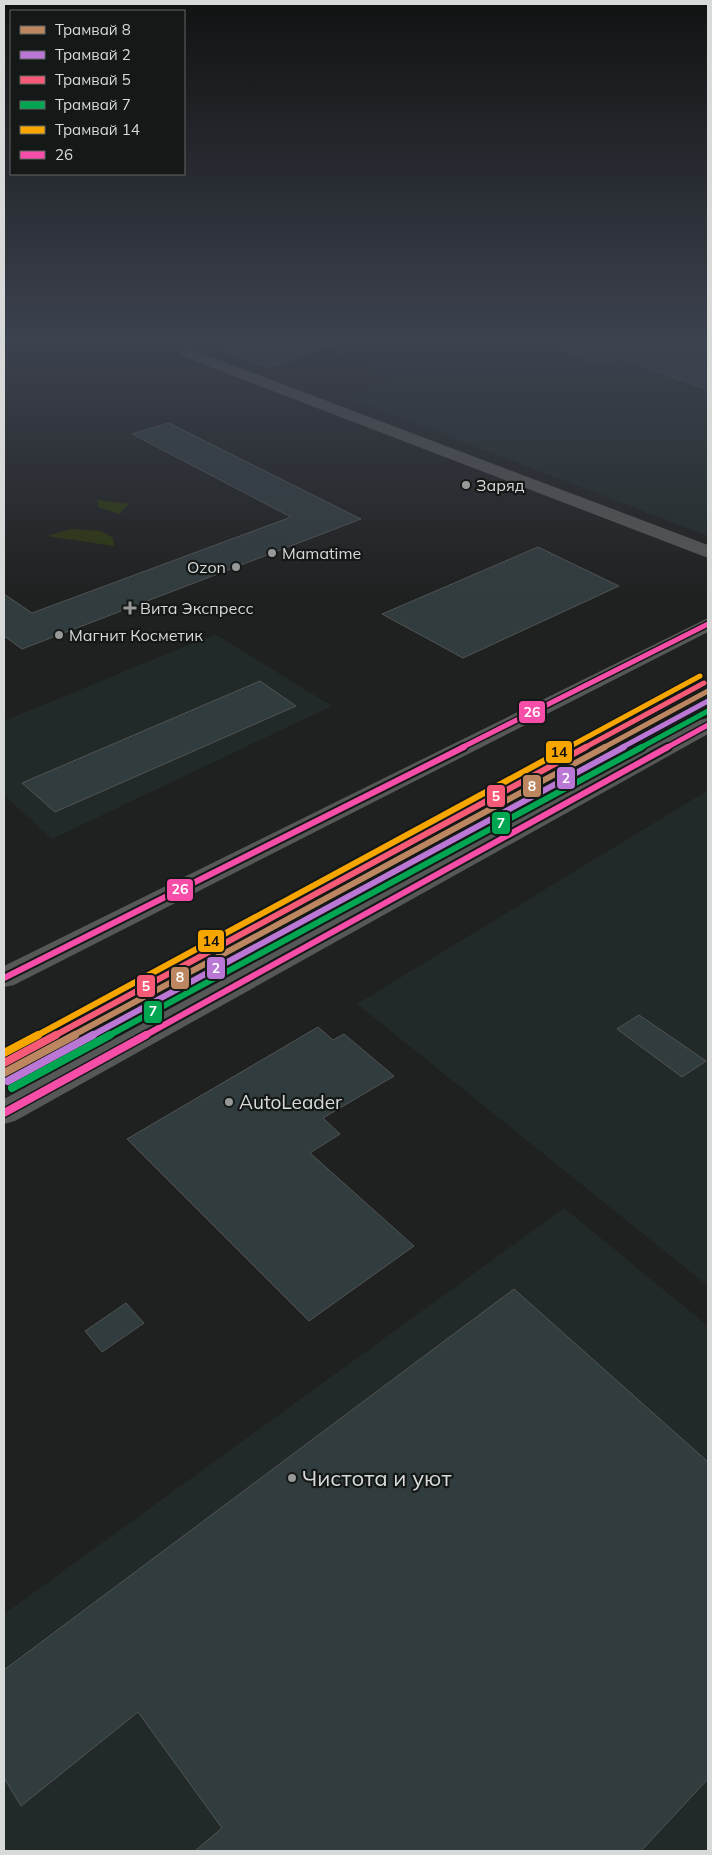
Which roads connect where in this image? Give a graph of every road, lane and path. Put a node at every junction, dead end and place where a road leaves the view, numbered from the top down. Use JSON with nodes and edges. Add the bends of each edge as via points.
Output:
{"nodes":[{"id":1,"x":374,"y":425,"type":"edge"},
{"id":2,"x":708,"y":552,"type":"edge"},
{"id":3,"x":708,"y":624,"type":"edge"},
{"id":4,"x":708,"y":725,"type":"edge"},
{"id":5,"x":4,"y":978,"type":"edge"},
{"id":6,"x":4,"y":1113,"type":"edge"}],
"edges":[{"from":1,"to":2,"type":"street"},
{"from":3,"to":5,"type":"main road"},
{"from":4,"to":6,"type":"main road"}]}
